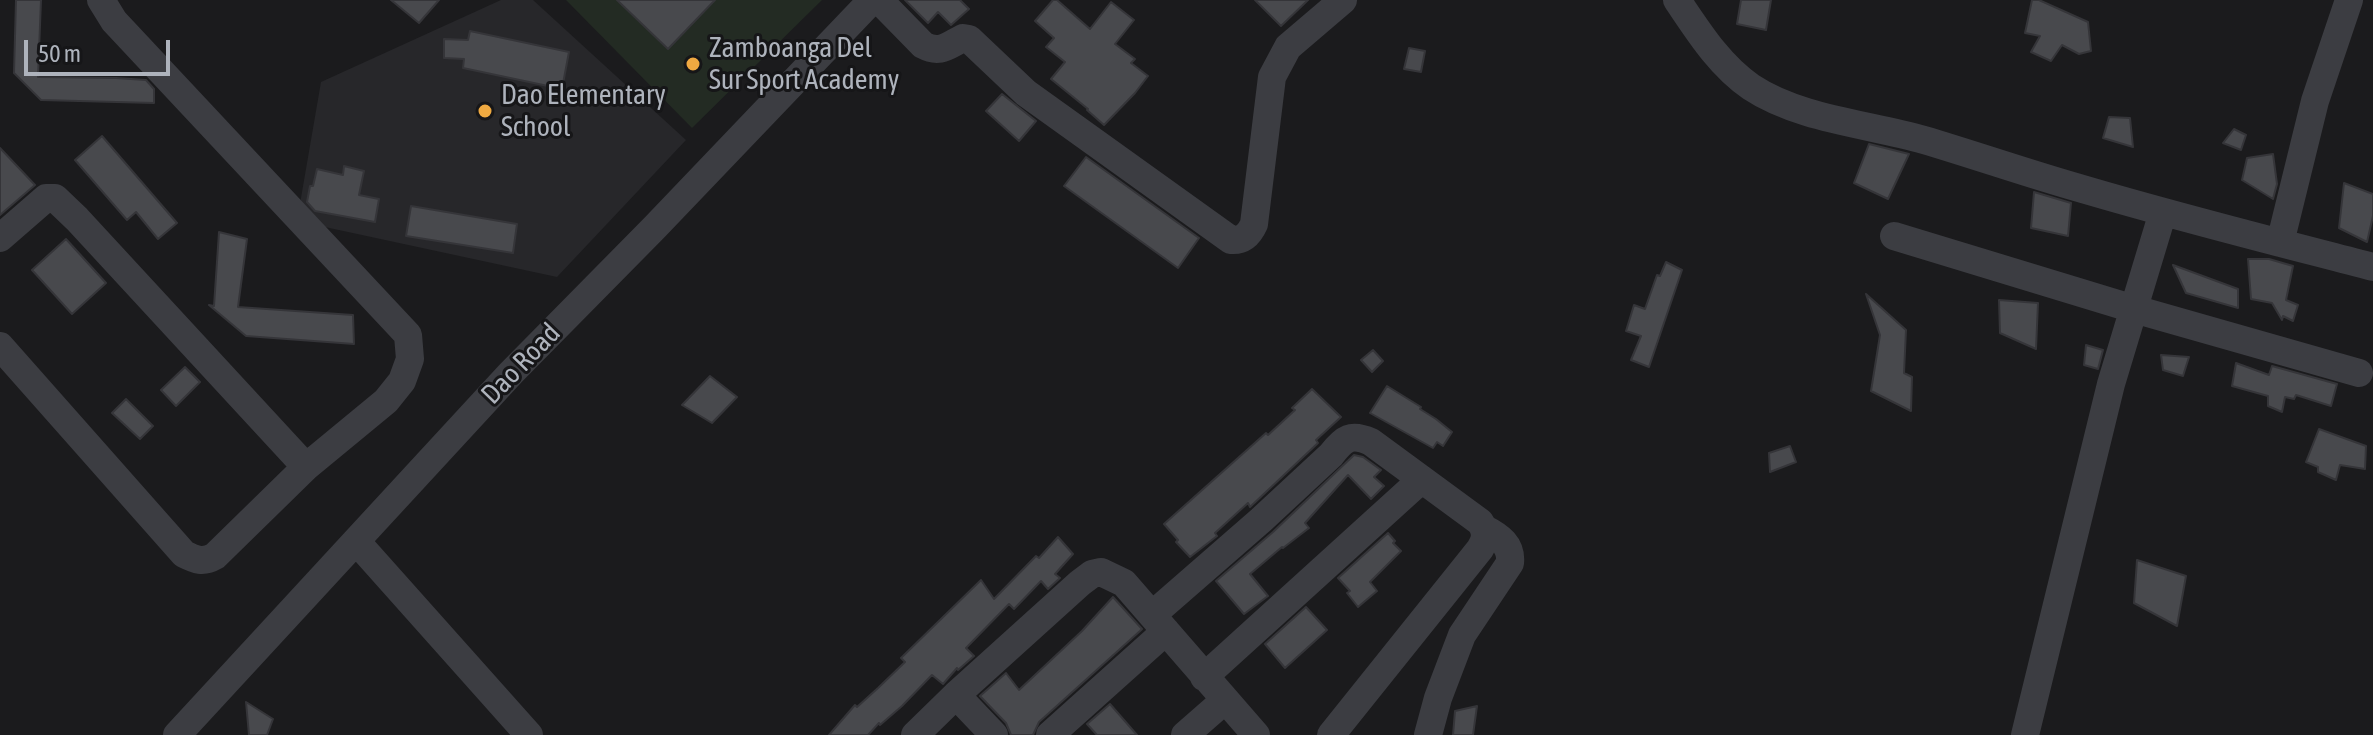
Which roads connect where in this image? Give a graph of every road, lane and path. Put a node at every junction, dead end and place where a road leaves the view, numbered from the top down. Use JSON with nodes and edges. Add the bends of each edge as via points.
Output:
{"nodes":[{"id":1,"x":101,"y":0,"type":"edge"},
{"id":2,"x":872,"y":0,"type":"edge"},
{"id":3,"x":879,"y":0,"type":"edge"},
{"id":4,"x":1343,"y":0,"type":"edge"},
{"id":5,"x":1677,"y":0,"type":"edge"},
{"id":6,"x":2349,"y":0,"type":"edge"},
{"id":7,"x":2163,"y":212,"type":"junction"},
{"id":8,"x":1894,"y":236,"type":"dead end"},
{"id":9,"x":0,"y":238,"type":"edge"},
{"id":10,"x":2280,"y":243,"type":"junction"},
{"id":11,"x":2373,"y":267,"type":"edge"},
{"id":12,"x":2134,"y":309,"type":"junction"},
{"id":13,"x":0,"y":346,"type":"edge"},
{"id":14,"x":2359,"y":373,"type":"dead end"},
{"id":15,"x":306,"y":467,"type":"junction"},
{"id":16,"x":1421,"y":480,"type":"junction"},
{"id":17,"x":1485,"y":529,"type":"junction"},
{"id":18,"x":356,"y":541,"type":"junction"},
{"id":19,"x":1159,"y":623,"type":"junction"},
{"id":20,"x":1204,"y":677,"type":"junction"},
{"id":21,"x":956,"y":695,"type":"junction"},
{"id":22,"x":1225,"y":700,"type":"junction"},
{"id":23,"x":177,"y":735,"type":"edge"},
{"id":24,"x":529,"y":735,"type":"edge"},
{"id":25,"x":915,"y":735,"type":"edge"},
{"id":26,"x":994,"y":735,"type":"edge"},
{"id":27,"x":1050,"y":735,"type":"edge"},
{"id":28,"x":1185,"y":735,"type":"edge"},
{"id":29,"x":1256,"y":735,"type":"edge"},
{"id":30,"x":1331,"y":735,"type":"edge"},
{"id":31,"x":1428,"y":735,"type":"edge"},
{"id":32,"x":2025,"y":735,"type":"edge"}],
"edges":[{"from":1,"to":15,"type":"street","via":[[114,21],[408,335],[410,359],[402,381],[386,401]]},
{"from":2,"to":18,"type":"street","name":"Dao Road"},
{"from":3,"to":4,"type":"street","via":[[930,49],[945,50],[969,39],[1026,93],[1238,241],[1254,224],[1278,62]]},
{"from":5,"to":7,"type":"street","via":[[1730,70],[1779,102]]},
{"from":6,"to":10,"type":"street","via":[[2315,101]]},
{"from":7,"to":10,"type":"street"},
{"from":7,"to":12,"type":"street"},
{"from":8,"to":12,"type":"street"},
{"from":9,"to":15,"type":"street","via":[[46,198],[55,198]]},
{"from":10,"to":11,"type":"street"},
{"from":12,"to":14,"type":"street"},
{"from":12,"to":32,"type":"street"},
{"from":13,"to":15,"type":"street","via":[[184,554],[198,561],[215,556]]},
{"from":16,"to":17,"type":"street"},
{"from":16,"to":19,"type":"street","via":[[1371,442],[1349,437]]},
{"from":16,"to":20,"type":"street"},
{"from":17,"to":30,"type":"street","via":[[1480,549]]},
{"from":17,"to":31,"type":"street","via":[[1506,544],[1510,563],[1462,635]]},
{"from":18,"to":23,"type":"street","name":"Dao Road"},
{"from":18,"to":24,"type":"street"},
{"from":19,"to":20,"type":"street"},
{"from":19,"to":21,"type":"street","via":[[1119,579],[1092,574]]},
{"from":19,"to":27,"type":"street"},
{"from":20,"to":22,"type":"street"},
{"from":21,"to":25,"type":"street"},
{"from":21,"to":26,"type":"street"},
{"from":22,"to":28,"type":"street"},
{"from":22,"to":29,"type":"street"}]}
